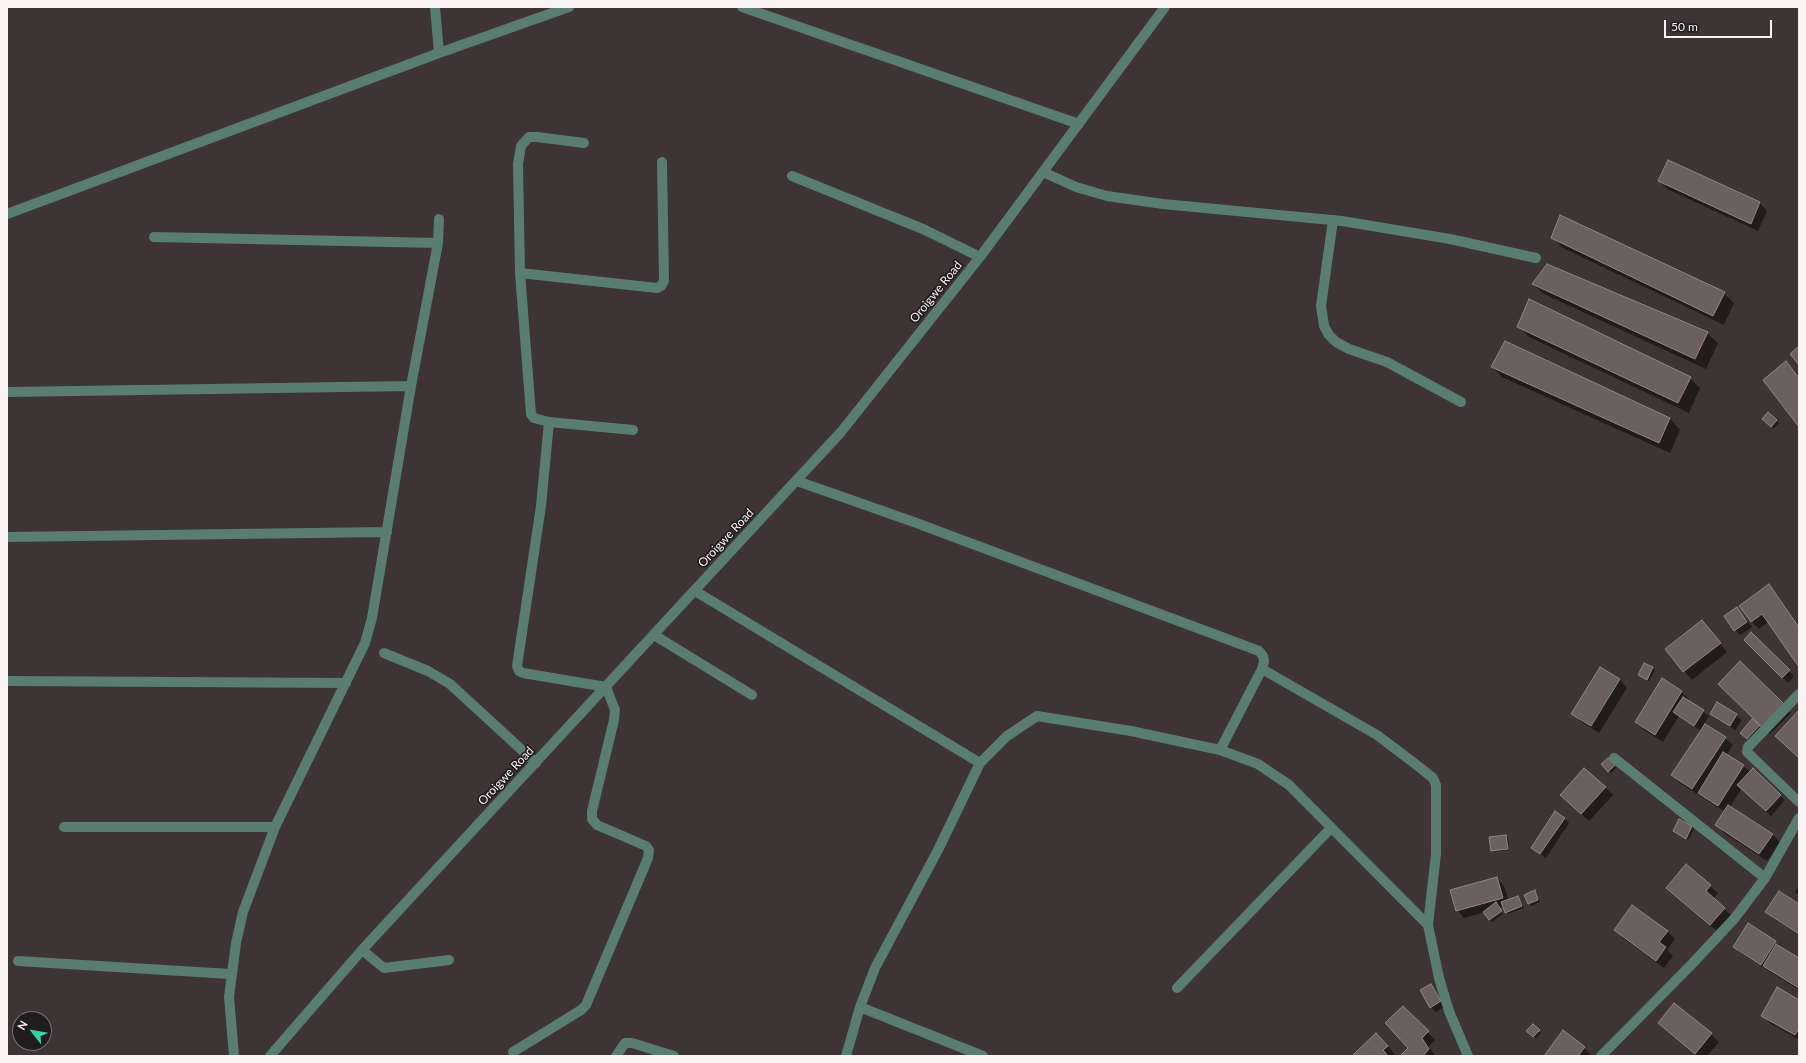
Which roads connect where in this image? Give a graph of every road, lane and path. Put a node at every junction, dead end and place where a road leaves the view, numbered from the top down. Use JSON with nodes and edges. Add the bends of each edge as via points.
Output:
{"nodes":[{"id":1,"x":436,"y":7,"type":"edge"},
{"id":2,"x":569,"y":7,"type":"edge"},
{"id":3,"x":742,"y":7,"type":"edge"},
{"id":4,"x":1166,"y":7,"type":"edge"},
{"id":5,"x":439,"y":53,"type":"junction"},
{"id":6,"x":1079,"y":124,"type":"junction"},
{"id":7,"x":584,"y":143,"type":"dead end"},
{"id":8,"x":662,"y":162,"type":"dead end"},
{"id":9,"x":1043,"y":172,"type":"junction"},
{"id":10,"x":792,"y":176,"type":"dead end"},
{"id":11,"x":7,"y":214,"type":"edge"},
{"id":12,"x":439,"y":219,"type":"dead end"},
{"id":13,"x":1333,"y":220,"type":"junction"},
{"id":14,"x":154,"y":237,"type":"dead end"},
{"id":15,"x":438,"y":243,"type":"junction"},
{"id":16,"x":980,"y":257,"type":"junction"},
{"id":17,"x":1536,"y":258,"type":"dead end"},
{"id":18,"x":520,"y":273,"type":"junction"},
{"id":19,"x":411,"y":386,"type":"junction"},
{"id":20,"x":7,"y":392,"type":"edge"},
{"id":21,"x":1461,"y":402,"type":"dead end"},
{"id":22,"x":548,"y":422,"type":"junction"},
{"id":23,"x":633,"y":430,"type":"dead end"},
{"id":24,"x":797,"y":481,"type":"junction"},
{"id":25,"x":388,"y":532,"type":"junction"},
{"id":26,"x":7,"y":537,"type":"edge"},
{"id":27,"x":695,"y":591,"type":"junction"},
{"id":28,"x":654,"y":635,"type":"junction"},
{"id":29,"x":384,"y":653,"type":"dead end"},
{"id":30,"x":1262,"y":669,"type":"junction"},
{"id":31,"x":7,"y":681,"type":"edge"},
{"id":32,"x":346,"y":683,"type":"junction"},
{"id":33,"x":606,"y":687,"type":"junction"},
{"id":34,"x":1799,"y":694,"type":"edge"},
{"id":35,"x":752,"y":695,"type":"dead end"},
{"id":36,"x":1220,"y":750,"type":"junction"},
{"id":37,"x":1614,"y":758,"type":"dead end"},
{"id":38,"x":536,"y":763,"type":"junction"},
{"id":39,"x":980,"y":763,"type":"junction"},
{"id":40,"x":1799,"y":802,"type":"edge"},
{"id":41,"x":1799,"y":818,"type":"edge"},
{"id":42,"x":64,"y":827,"type":"dead end"},
{"id":43,"x":275,"y":828,"type":"junction"},
{"id":44,"x":1331,"y":828,"type":"junction"},
{"id":45,"x":1765,"y":878,"type":"junction"},
{"id":46,"x":1428,"y":925,"type":"junction"},
{"id":47,"x":362,"y":950,"type":"junction"},
{"id":48,"x":450,"y":960,"type":"dead end"},
{"id":49,"x":18,"y":961,"type":"dead end"},
{"id":50,"x":230,"y":974,"type":"junction"},
{"id":51,"x":1177,"y":988,"type":"dead end"},
{"id":52,"x":860,"y":1007,"type":"junction"},
{"id":53,"x":513,"y":1052,"type":"dead end"},
{"id":54,"x":234,"y":1056,"type":"edge"},
{"id":55,"x":270,"y":1056,"type":"edge"},
{"id":56,"x":616,"y":1056,"type":"edge"},
{"id":57,"x":674,"y":1056,"type":"edge"},
{"id":58,"x":846,"y":1056,"type":"edge"},
{"id":59,"x":983,"y":1056,"type":"edge"},
{"id":60,"x":1468,"y":1056,"type":"edge"},
{"id":61,"x":1601,"y":1056,"type":"edge"}],
"edges":[{"from":1,"to":5,"type":"street"},
{"from":2,"to":5,"type":"street"},
{"from":3,"to":6,"type":"street"},
{"from":4,"to":6,"type":"street","name":"Oroigwe Road"},
{"from":5,"to":11,"type":"street"},
{"from":6,"to":9,"type":"street","name":"Oroigwe Road"},
{"from":7,"to":18,"type":"street","via":[[529,137],[522,146],[518,164]]},
{"from":8,"to":18,"type":"street","via":[[664,281],[661,286],[657,288]]},
{"from":9,"to":13,"type":"street","via":[[1076,187],[1107,196],[1163,204]]},
{"from":9,"to":16,"type":"street","name":"Oroigwe Road"},
{"from":10,"to":16,"type":"street","via":[[923,229]]},
{"from":12,"to":15,"type":"street"},
{"from":13,"to":17,"type":"street","via":[[1450,239]]},
{"from":13,"to":21,"type":"street","via":[[1321,306],[1324,326],[1329,335],[1349,349],[1382,360]]},
{"from":14,"to":15,"type":"street"},
{"from":15,"to":19,"type":"street"},
{"from":16,"to":24,"type":"street","name":"Oroigwe Road","via":[[841,432]]},
{"from":18,"to":22,"type":"street","via":[[530,414],[534,418]]},
{"from":19,"to":20,"type":"street"},
{"from":19,"to":25,"type":"street"},
{"from":22,"to":23,"type":"street"},
{"from":22,"to":33,"type":"street","via":[[540,506],[517,666],[523,673]]},
{"from":24,"to":27,"type":"street","name":"Oroigwe Road"},
{"from":24,"to":30,"type":"street","via":[[1246,645],[1259,651],[1263,656]]},
{"from":25,"to":26,"type":"street"},
{"from":25,"to":32,"type":"street","via":[[372,618]]},
{"from":27,"to":28,"type":"street","name":"Oroigwe Road"},
{"from":27,"to":39,"type":"street"},
{"from":28,"to":33,"type":"street","name":"Oroigwe Road"},
{"from":28,"to":35,"type":"street"},
{"from":29,"to":38,"type":"street","via":[[428,671],[450,684]]},
{"from":30,"to":36,"type":"street"},
{"from":30,"to":46,"type":"street","via":[[1377,735],[1433,778],[1438,791],[1436,854]]},
{"from":31,"to":32,"type":"street"},
{"from":32,"to":43,"type":"street"},
{"from":33,"to":38,"type":"street","name":"Oroigwe Road"},
{"from":33,"to":53,"type":"street","via":[[615,710],[614,720],[592,819],[596,825],[646,846],[649,850],[648,858],[586,1005]]},
{"from":34,"to":40,"type":"street","via":[[1748,747],[1747,752]]},
{"from":36,"to":39,"type":"street","via":[[1131,731],[1037,716],[1007,736]]},
{"from":36,"to":44,"type":"street","via":[[1240,756],[1273,773],[1289,785]]},
{"from":37,"to":45,"type":"street"},
{"from":38,"to":47,"type":"street","name":"Oroigwe Road"},
{"from":39,"to":52,"type":"street","via":[[938,850],[875,968]]},
{"from":41,"to":45,"type":"street"},
{"from":42,"to":43,"type":"street"},
{"from":43,"to":50,"type":"street","via":[[243,912]]},
{"from":44,"to":46,"type":"street"},
{"from":44,"to":51,"type":"street"},
{"from":45,"to":61,"type":"street","via":[[1734,919],[1697,960]]},
{"from":46,"to":60,"type":"street","via":[[1449,1010]]},
{"from":47,"to":48,"type":"street","via":[[384,968]]},
{"from":47,"to":55,"type":"street","name":"Oroigwe Road"},
{"from":49,"to":50,"type":"street"},
{"from":50,"to":54,"type":"street","via":[[229,997]]},
{"from":52,"to":58,"type":"street"},
{"from":52,"to":59,"type":"street"},
{"from":56,"to":57,"type":"street","via":[[625,1043]]}]}
